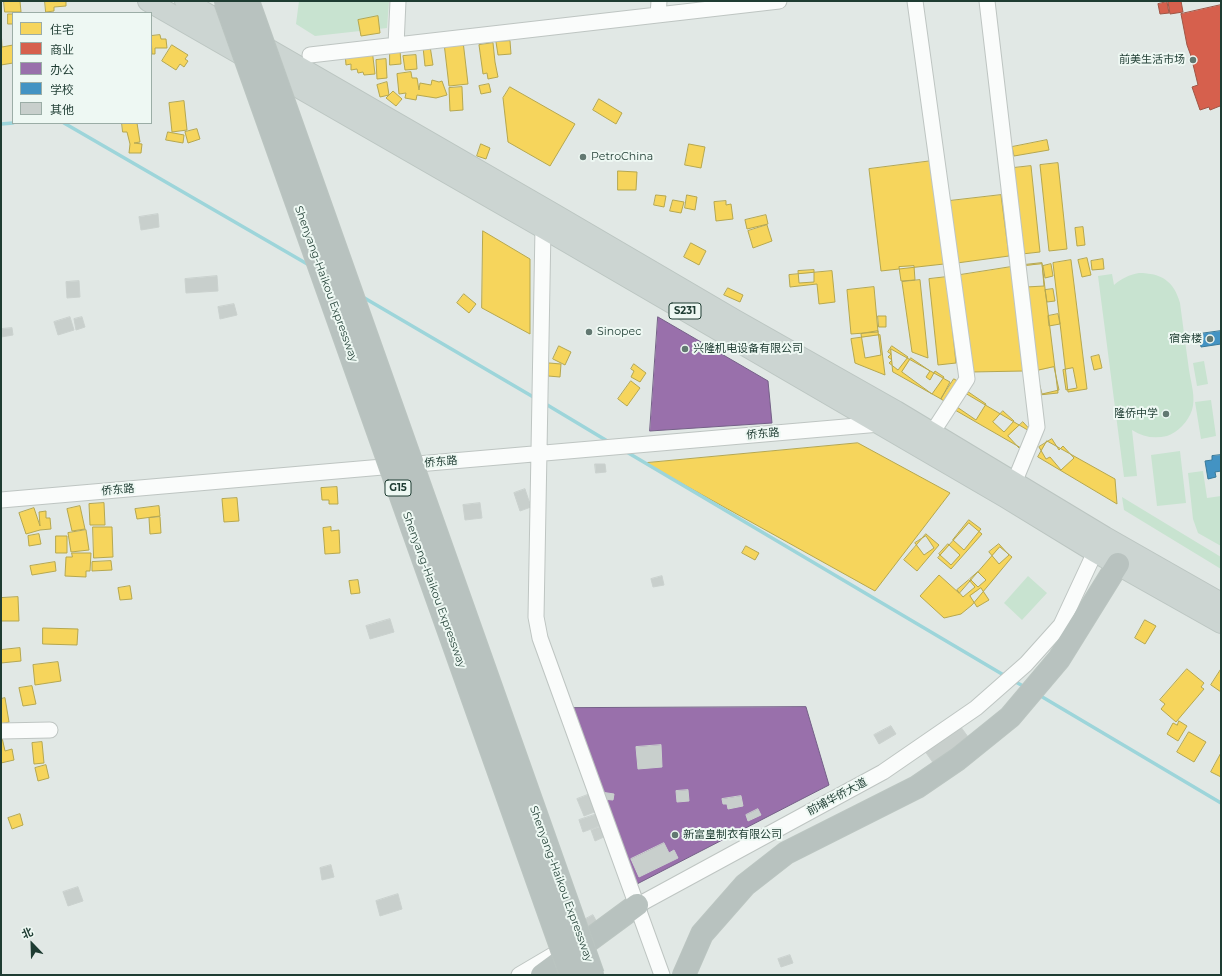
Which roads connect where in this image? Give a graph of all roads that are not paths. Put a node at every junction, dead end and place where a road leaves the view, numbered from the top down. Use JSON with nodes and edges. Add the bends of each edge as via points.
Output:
{"nodes":[{"id":1,"x":148,"y":1,"type":"edge"},
{"id":2,"x":185,"y":1,"type":"edge"},
{"id":3,"x":226,"y":1,"type":"edge"},
{"id":4,"x":248,"y":1,"type":"edge"},
{"id":5,"x":398,"y":1,"type":"edge"},
{"id":6,"x":779,"y":1,"type":"edge"},
{"id":7,"x":915,"y":1,"type":"edge"},
{"id":8,"x":986,"y":1,"type":"edge"},
{"id":9,"x":659,"y":8,"type":"edge"},
{"id":10,"x":396,"y":45,"type":"junction"},
{"id":11,"x":310,"y":55,"type":"dead end"},
{"id":12,"x":543,"y":228,"type":"junction"},
{"id":13,"x":880,"y":424,"type":"junction"},
{"id":14,"x":932,"y":433,"type":"junction"},
{"id":15,"x":539,"y":454,"type":"junction"},
{"id":16,"x":1014,"y":483,"type":"junction"},
{"id":17,"x":1,"y":500,"type":"edge"},
{"id":18,"x":1096,"y":552,"type":"junction"},
{"id":19,"x":1118,"y":564,"type":"junction"},
{"id":20,"x":1221,"y":603,"type":"edge"},
{"id":21,"x":1221,"y":623,"type":"edge"},
{"id":22,"x":50,"y":730,"type":"dead end"},
{"id":23,"x":1,"y":731,"type":"edge"},
{"id":24,"x":637,"y":905,"type":"junction"},
{"id":25,"x":519,"y":975,"type":"edge"},
{"id":26,"x":542,"y":975,"type":"edge"},
{"id":27,"x":571,"y":975,"type":"edge"},
{"id":28,"x":593,"y":975,"type":"edge"},
{"id":29,"x":662,"y":975,"type":"edge"},
{"id":30,"x":684,"y":975,"type":"edge"}],
"edges":[{"from":1,"to":12,"type":"main road","number":"S231"},
{"from":2,"to":14,"type":"main road","number":"S231"},
{"from":3,"to":27,"type":"highway","name":"Shenyang-Haikou Expressway","number":"G15","bridge":true},
{"from":4,"to":28,"type":"highway","name":"Shenyang-Haikou Expressway","number":"G15","bridge":true},
{"from":5,"to":10,"type":"street"},
{"from":6,"to":9,"type":"street"},
{"from":7,"to":14,"type":"street","via":[[967,379]]},
{"from":8,"to":16,"type":"street","via":[[1037,427]]},
{"from":9,"to":10,"type":"street"},
{"from":10,"to":11,"type":"street"},
{"from":12,"to":13,"type":"main road","number":"S231"},
{"from":12,"to":15,"type":"street"},
{"from":13,"to":15,"type":"street","name":"侨东路"},
{"from":13,"to":18,"type":"main road","number":"S231"},
{"from":14,"to":16,"type":"main road","number":"S231"},
{"from":15,"to":17,"type":"street","name":"侨东路"},
{"from":15,"to":24,"type":"street","via":[[536,617],[540,638]]},
{"from":16,"to":20,"type":"main road","number":"S231"},
{"from":18,"to":19,"type":"main road","number":"S231"},
{"from":18,"to":24,"type":"street","name":"前埔华侨大道","via":[[1061,626],[1026,664],[976,708],[883,772]]},
{"from":19,"to":21,"type":"main road","number":"S231"},
{"from":19,"to":30,"type":"highway","via":[[1060,659],[1010,717],[958,759],[917,787],[786,853],[745,885],[702,934]]},
{"from":22,"to":23,"type":"street"},
{"from":24,"to":25,"type":"street","name":"前埔华侨大道"},
{"from":24,"to":26,"type":"highway"},
{"from":24,"to":29,"type":"street"}]}
